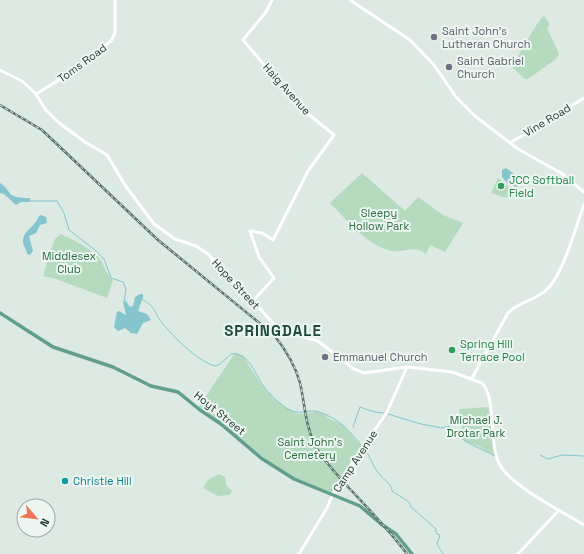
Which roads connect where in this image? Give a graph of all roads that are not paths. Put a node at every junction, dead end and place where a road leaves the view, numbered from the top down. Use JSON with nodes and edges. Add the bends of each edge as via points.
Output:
{"nodes":[{"id":1,"x":115,"y":0,"type":"edge"},
{"id":2,"x":272,"y":0,"type":"edge"},
{"id":3,"x":350,"y":0,"type":"edge"},
{"id":4,"x":0,"y":70,"type":"edge"},
{"id":5,"x":36,"y":94,"type":"junction"},
{"id":6,"x":584,"y":98,"type":"edge"},
{"id":7,"x":510,"y":143,"type":"junction"},
{"id":8,"x":584,"y":192,"type":"edge"},
{"id":9,"x":584,"y":205,"type":"edge"},
{"id":10,"x":253,"y":300,"type":"junction"},
{"id":11,"x":0,"y":313,"type":"edge"},
{"id":12,"x":407,"y":367,"type":"junction"},
{"id":13,"x":472,"y":378,"type":"junction"},
{"id":14,"x":333,"y":494,"type":"junction"},
{"id":15,"x":559,"y":510,"type":"junction"},
{"id":16,"x":584,"y":525,"type":"edge"},
{"id":17,"x":299,"y":554,"type":"edge"},
{"id":18,"x":412,"y":554,"type":"edge"},
{"id":19,"x":518,"y":554,"type":"edge"}],
"edges":[{"from":1,"to":5,"type":"main road","name":"Toms Road","via":[[115,33],[111,41]]},
{"from":2,"to":10,"type":"main road","name":"Haig Avenue","via":[[269,8],[243,40],[301,108],[334,136],[308,171],[273,240],[262,233],[250,231],[259,257],[274,278]]},
{"from":3,"to":7,"type":"main road","via":[[410,40],[434,65],[465,107]]},
{"from":4,"to":5,"type":"main road","name":"Hope Street","via":[[20,80]]},
{"from":5,"to":10,"type":"main road","name":"Hope Street","via":[[45,109],[58,122],[108,157],[154,224],[174,239],[196,246],[208,254],[230,280]]},
{"from":6,"to":7,"type":"main road","name":"Vine Road"},
{"from":7,"to":8,"type":"main road","via":[[561,173]]},
{"from":9,"to":13,"type":"main road","via":[[563,262],[552,283],[545,291],[508,313]]},
{"from":10,"to":12,"type":"main road","name":"Hope Street","via":[[279,330],[318,341],[359,372],[370,373]]},
{"from":11,"to":14,"type":"main road","name":"Hoyt Street","via":[[53,347],[114,367],[151,386],[178,392],[266,461],[294,479]]},
{"from":12,"to":13,"type":"main road","name":"Hope Street","via":[[443,370]]},
{"from":12,"to":14,"type":"main road","name":"Camp Avenue","via":[[387,412]]},
{"from":13,"to":15,"type":"main road","name":"Hope Street","via":[[482,383],[488,392],[496,455],[500,467],[536,497]]},
{"from":14,"to":17,"type":"main road","name":"Camp Avenue"},
{"from":14,"to":18,"type":"main road","name":"Hoyt Street","via":[[364,508],[396,534]]},
{"from":15,"to":16,"type":"main road","name":"Hope Street"},
{"from":15,"to":19,"type":"main road"}]}
